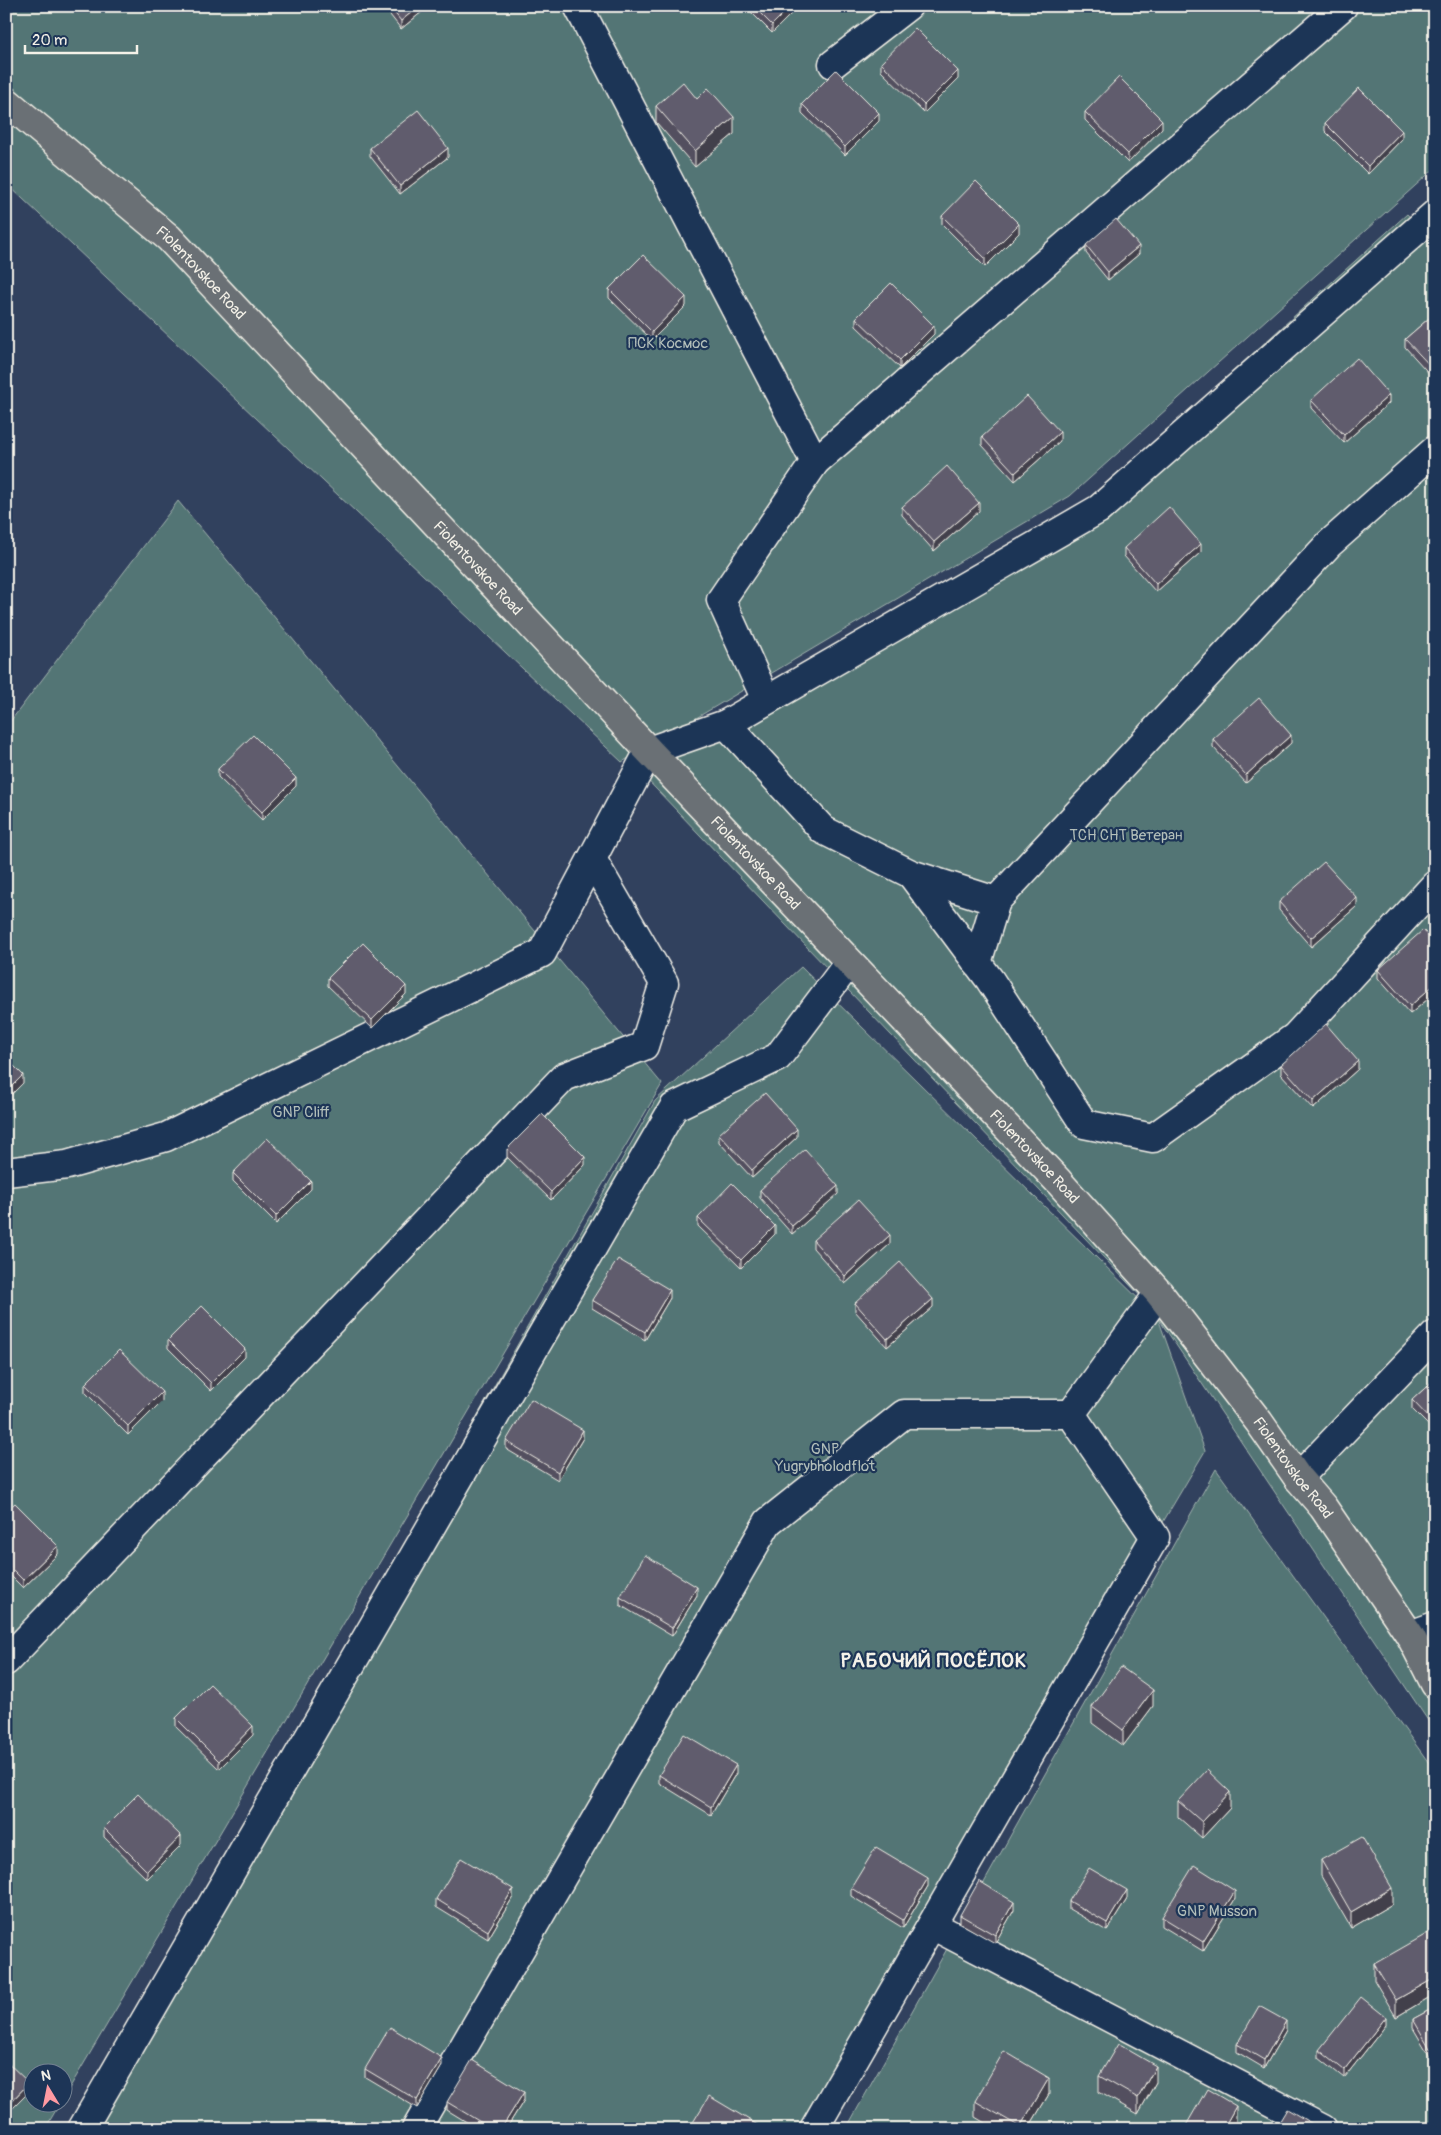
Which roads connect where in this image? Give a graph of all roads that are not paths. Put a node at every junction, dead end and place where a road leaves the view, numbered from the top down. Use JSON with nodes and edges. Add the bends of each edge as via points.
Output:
{"nodes":[{"id":1,"x":578,"y":6,"type":"edge"},
{"id":2,"x":908,"y":6,"type":"edge"},
{"id":3,"x":1328,"y":11,"type":"edge"},
{"id":4,"x":833,"y":64,"type":"dead end"},
{"id":5,"x":6,"y":101,"type":"edge"},
{"id":6,"x":1432,"y":220,"type":"edge"},
{"id":7,"x":1435,"y":450,"type":"edge"},
{"id":8,"x":815,"y":462,"type":"junction"},
{"id":9,"x":766,"y":700,"type":"junction"},
{"id":10,"x":726,"y":724,"type":"junction"},
{"id":11,"x":650,"y":751,"type":"junction"},
{"id":12,"x":592,"y":859,"type":"junction"},
{"id":13,"x":911,"y":874,"type":"junction"},
{"id":14,"x":1435,"y":885,"type":"edge"},
{"id":15,"x":996,"y":901,"type":"junction"},
{"id":16,"x":977,"y":963,"type":"junction"},
{"id":17,"x":842,"y":972,"type":"dead end"},
{"id":18,"x":6,"y":1172,"type":"edge"},
{"id":19,"x":1159,"y":1293,"type":"junction"},
{"id":20,"x":1435,"y":1335,"type":"edge"},
{"id":21,"x":1071,"y":1414,"type":"junction"},
{"id":22,"x":1298,"y":1478,"type":"junction"},
{"id":23,"x":1422,"y":1631,"type":"edge"},
{"id":24,"x":6,"y":1661,"type":"edge"},
{"id":25,"x":1435,"y":1684,"type":"edge"},
{"id":26,"x":932,"y":1925,"type":"junction"},
{"id":27,"x":82,"y":2129,"type":"edge"},
{"id":28,"x":416,"y":2129,"type":"edge"},
{"id":29,"x":814,"y":2129,"type":"edge"},
{"id":30,"x":1323,"y":2129,"type":"edge"}],
"edges":[{"from":1,"to":8,"type":"street"},
{"from":2,"to":4,"type":"street"},
{"from":3,"to":8,"type":"street"},
{"from":5,"to":11,"type":"main road","name":"Fiolentovskoe Road","via":[[169,238]]},
{"from":6,"to":9,"type":"street","via":[[1099,509]]},
{"from":7,"to":15,"type":"street","via":[[1329,544]]},
{"from":8,"to":9,"type":"street","via":[[721,600]]},
{"from":9,"to":10,"type":"street"},
{"from":10,"to":11,"type":"street"},
{"from":10,"to":13,"type":"street","via":[[823,830]]},
{"from":11,"to":12,"type":"street"},
{"from":11,"to":19,"type":"main road","name":"Fiolentovskoe Road"},
{"from":12,"to":18,"type":"street","via":[[542,952],[166,1136],[67,1165]]},
{"from":12,"to":24,"type":"street","via":[[664,983],[644,1046],[564,1077]]},
{"from":13,"to":15,"type":"street"},
{"from":13,"to":16,"type":"street"},
{"from":14,"to":16,"type":"street","via":[[1296,1037],[1153,1138],[1084,1124]]},
{"from":15,"to":16,"type":"street"},
{"from":17,"to":27,"type":"street","via":[[778,1057],[674,1107]]},
{"from":19,"to":21,"type":"street"},
{"from":19,"to":22,"type":"main road","name":"Fiolentovskoe Road"},
{"from":20,"to":22,"type":"street"},
{"from":21,"to":26,"type":"street","via":[[1155,1537]]},
{"from":21,"to":28,"type":"street","via":[[904,1414],[768,1522]]},
{"from":22,"to":23,"type":"main road","name":"Fiolentovskoe Road"},
{"from":23,"to":25,"type":"main road","name":"Fiolentovskoe Road"},
{"from":26,"to":29,"type":"street"},
{"from":26,"to":30,"type":"street"}]}
